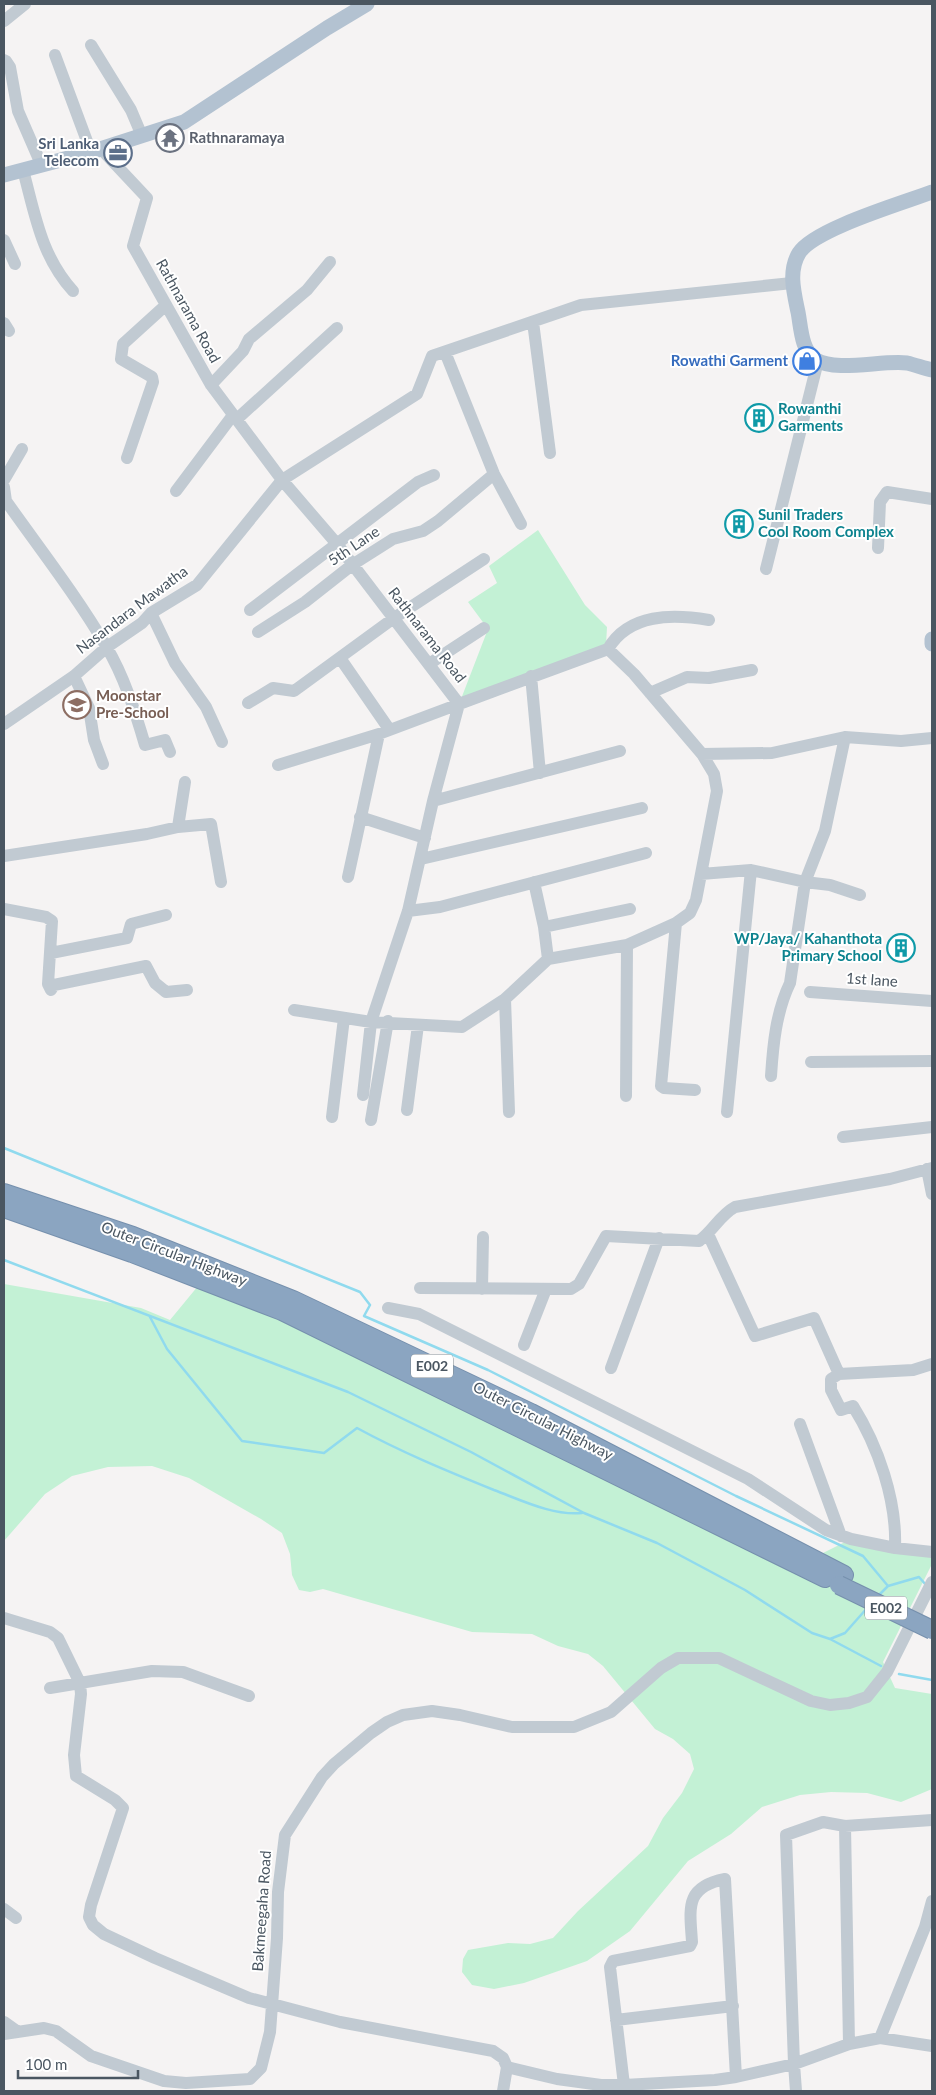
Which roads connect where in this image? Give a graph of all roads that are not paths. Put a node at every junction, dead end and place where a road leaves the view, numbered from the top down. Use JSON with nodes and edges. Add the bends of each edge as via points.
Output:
{"nodes":[{"id":1,"x":24,"y":4,"type":"edge"},
{"id":2,"x":367,"y":4,"type":"edge"},
{"id":3,"x":4,"y":21,"type":"edge"},
{"id":4,"x":91,"y":45,"type":"dead end"},
{"id":5,"x":55,"y":54,"type":"dead end"},
{"id":6,"x":4,"y":60,"type":"edge"},
{"id":7,"x":142,"y":136,"type":"junction"},
{"id":8,"x":96,"y":151,"type":"junction"},
{"id":9,"x":41,"y":164,"type":"junction"},
{"id":10,"x":23,"y":170,"type":"junction"},
{"id":11,"x":4,"y":174,"type":"edge"},
{"id":12,"x":932,"y":192,"type":"edge"},
{"id":13,"x":4,"y":240,"type":"edge"},
{"id":14,"x":330,"y":262,"type":"dead end"},
{"id":15,"x":15,"y":264,"type":"dead end"},
{"id":16,"x":792,"y":284,"type":"junction"},
{"id":17,"x":73,"y":291,"type":"dead end"},
{"id":18,"x":166,"y":305,"type":"junction"},
{"id":19,"x":533,"y":322,"type":"junction"},
{"id":20,"x":337,"y":328,"type":"dead end"},
{"id":21,"x":445,"y":352,"type":"junction"},
{"id":22,"x":818,"y":361,"type":"junction"},
{"id":23,"x":932,"y":370,"type":"edge"},
{"id":24,"x":211,"y":385,"type":"junction"},
{"id":25,"x":235,"y":417,"type":"junction"},
{"id":26,"x":22,"y":449,"type":"dead end"},
{"id":27,"x":550,"y":453,"type":"dead end"},
{"id":28,"x":128,"y":458,"type":"dead end"},
{"id":29,"x":494,"y":474,"type":"junction"},
{"id":30,"x":434,"y":475,"type":"dead end"},
{"id":31,"x":4,"y":480,"type":"edge"},
{"id":32,"x":282,"y":480,"type":"junction"},
{"id":33,"x":4,"y":487,"type":"edge"},
{"id":34,"x":176,"y":491,"type":"dead end"},
{"id":35,"x":932,"y":499,"type":"edge"},
{"id":36,"x":522,"y":524,"type":"dead end"},
{"id":37,"x":337,"y":544,"type":"junction"},
{"id":38,"x":878,"y":548,"type":"dead end"},
{"id":39,"x":484,"y":559,"type":"dead end"},
{"id":40,"x":352,"y":565,"type":"junction"},
{"id":41,"x":766,"y":569,"type":"dead end"},
{"id":42,"x":250,"y":610,"type":"dead end"},
{"id":43,"x":151,"y":613,"type":"junction"},
{"id":44,"x":394,"y":618,"type":"junction"},
{"id":45,"x":709,"y":620,"type":"dead end"},
{"id":46,"x":484,"y":628,"type":"dead end"},
{"id":47,"x":258,"y":632,"type":"dead end"},
{"id":48,"x":932,"y":639,"type":"edge"},
{"id":49,"x":932,"y":644,"type":"edge"},
{"id":50,"x":107,"y":647,"type":"junction"},
{"id":51,"x":608,"y":649,"type":"junction"},
{"id":52,"x":340,"y":658,"type":"junction"},
{"id":53,"x":429,"y":664,"type":"junction"},
{"id":54,"x":752,"y":670,"type":"dead end"},
{"id":55,"x":74,"y":676,"type":"junction"},
{"id":56,"x":531,"y":676,"type":"junction"},
{"id":57,"x":650,"y":693,"type":"junction"},
{"id":58,"x":248,"y":703,"type":"dead end"},
{"id":59,"x":459,"y":704,"type":"junction"},
{"id":60,"x":4,"y":724,"type":"edge"},
{"id":61,"x":384,"y":732,"type":"junction"},
{"id":62,"x":845,"y":737,"type":"junction"},
{"id":63,"x":932,"y":738,"type":"edge"},
{"id":64,"x":222,"y":742,"type":"dead end"},
{"id":65,"x":620,"y":751,"type":"dead end"},
{"id":66,"x":170,"y":752,"type":"dead end"},
{"id":67,"x":702,"y":754,"type":"junction"},
{"id":68,"x":103,"y":764,"type":"dead end"},
{"id":69,"x":278,"y":765,"type":"dead end"},
{"id":70,"x":540,"y":772,"type":"junction"},
{"id":71,"x":185,"y":782,"type":"dead end"},
{"id":72,"x":433,"y":801,"type":"junction"},
{"id":73,"x":642,"y":808,"type":"dead end"},
{"id":74,"x":360,"y":817,"type":"junction"},
{"id":75,"x":178,"y":827,"type":"junction"},
{"id":76,"x":425,"y":838,"type":"junction"},
{"id":77,"x":646,"y":853,"type":"dead end"},
{"id":78,"x":4,"y":856,"type":"edge"},
{"id":79,"x":421,"y":859,"type":"junction"},
{"id":80,"x":751,"y":870,"type":"junction"},
{"id":81,"x":701,"y":874,"type":"junction"},
{"id":82,"x":348,"y":877,"type":"dead end"},
{"id":83,"x":221,"y":882,"type":"dead end"},
{"id":84,"x":534,"y":882,"type":"junction"},
{"id":85,"x":805,"y":882,"type":"junction"},
{"id":86,"x":860,"y":895,"type":"dead end"},
{"id":87,"x":4,"y":909,"type":"edge"},
{"id":88,"x":630,"y":909,"type":"dead end"},
{"id":89,"x":408,"y":911,"type":"junction"},
{"id":90,"x":166,"y":915,"type":"dead end"},
{"id":91,"x":676,"y":922,"type":"junction"},
{"id":92,"x":544,"y":927,"type":"junction"},
{"id":93,"x":627,"y":945,"type":"junction"},
{"id":94,"x":51,"y":954,"type":"junction"},
{"id":95,"x":548,"y":959,"type":"junction"},
{"id":96,"x":187,"y":990,"type":"dead end"},
{"id":97,"x":810,"y":992,"type":"dead end"},
{"id":98,"x":505,"y":999,"type":"junction"},
{"id":99,"x":932,"y":1001,"type":"edge"},
{"id":100,"x":294,"y":1010,"type":"dead end"},
{"id":101,"x":344,"y":1018,"type":"junction"},
{"id":102,"x":371,"y":1022,"type":"junction"},
{"id":103,"x":388,"y":1022,"type":"junction"},
{"id":104,"x":418,"y":1025,"type":"junction"},
{"id":105,"x":932,"y":1061,"type":"edge"},
{"id":106,"x":811,"y":1062,"type":"dead end"},
{"id":107,"x":770,"y":1076,"type":"dead end"},
{"id":108,"x":695,"y":1090,"type":"dead end"},
{"id":109,"x":363,"y":1095,"type":"dead end"},
{"id":110,"x":626,"y":1096,"type":"dead end"},
{"id":111,"x":407,"y":1110,"type":"dead end"},
{"id":112,"x":509,"y":1112,"type":"dead end"},
{"id":113,"x":726,"y":1112,"type":"dead end"},
{"id":114,"x":332,"y":1117,"type":"dead end"},
{"id":115,"x":371,"y":1120,"type":"dead end"},
{"id":116,"x":932,"y":1127,"type":"edge"},
{"id":117,"x":843,"y":1136,"type":"dead end"},
{"id":118,"x":930,"y":1168,"type":"edge"},
{"id":119,"x":4,"y":1193,"type":"edge"},
{"id":120,"x":932,"y":1194,"type":"edge"},
{"id":121,"x":4,"y":1208,"type":"edge"},
{"id":122,"x":708,"y":1234,"type":"junction"},
{"id":123,"x":483,"y":1237,"type":"dead end"},
{"id":124,"x":659,"y":1238,"type":"junction"},
{"id":125,"x":420,"y":1288,"type":"dead end"},
{"id":126,"x":482,"y":1289,"type":"junction"},
{"id":127,"x":546,"y":1289,"type":"junction"},
{"id":128,"x":388,"y":1308,"type":"dead end"},
{"id":129,"x":524,"y":1345,"type":"dead end"},
{"id":130,"x":932,"y":1364,"type":"edge"},
{"id":131,"x":611,"y":1368,"type":"dead end"},
{"id":132,"x":839,"y":1374,"type":"junction"},
{"id":133,"x":800,"y":1424,"type":"dead end"},
{"id":134,"x":841,"y":1536,"type":"junction"},
{"id":135,"x":895,"y":1548,"type":"junction"},
{"id":136,"x":932,"y":1552,"type":"edge"},
{"id":137,"x":842,"y":1580,"type":"junction"},
{"id":138,"x":932,"y":1582,"type":"edge"},
{"id":139,"x":4,"y":1618,"type":"edge"},
{"id":140,"x":932,"y":1618,"type":"edge"},
{"id":141,"x":932,"y":1630,"type":"edge"},
{"id":142,"x":80,"y":1682,"type":"junction"},
{"id":143,"x":50,"y":1688,"type":"dead end"},
{"id":144,"x":249,"y":1696,"type":"dead end"},
{"id":145,"x":932,"y":1820,"type":"edge"},
{"id":146,"x":845,"y":1826,"type":"junction"},
{"id":147,"x":932,"y":1901,"type":"edge"},
{"id":148,"x":4,"y":1909,"type":"edge"},
{"id":149,"x":16,"y":1918,"type":"dead end"},
{"id":150,"x":273,"y":2005,"type":"junction"},
{"id":151,"x":733,"y":2006,"type":"junction"},
{"id":152,"x":616,"y":2020,"type":"junction"},
{"id":153,"x":4,"y":2022,"type":"edge"},
{"id":154,"x":18,"y":2032,"type":"junction"},
{"id":155,"x":4,"y":2034,"type":"edge"},
{"id":156,"x":880,"y":2038,"type":"junction"},
{"id":157,"x":849,"y":2044,"type":"junction"},
{"id":158,"x":932,"y":2046,"type":"edge"},
{"id":159,"x":794,"y":2064,"type":"junction"},
{"id":160,"x":507,"y":2067,"type":"junction"},
{"id":161,"x":736,"y":2077,"type":"junction"},
{"id":162,"x":715,"y":2086,"type":"edge"},
{"id":163,"x":632,"y":2087,"type":"edge"},
{"id":164,"x":503,"y":2091,"type":"edge"},
{"id":165,"x":796,"y":2091,"type":"edge"}],
"edges":[{"from":1,"to":3,"type":"street"},
{"from":2,"to":7,"type":"main road","via":[[197,115]]},
{"from":4,"to":7,"type":"street","via":[[131,110]]},
{"from":5,"to":8,"type":"street"},
{"from":6,"to":9,"type":"street","via":[[10,67],[18,111]]},
{"from":7,"to":8,"type":"main road"},
{"from":8,"to":9,"type":"main road"},
{"from":8,"to":18,"type":"street","name":"Rathnarama Road","via":[[147,198],[133,246]]},
{"from":9,"to":10,"type":"main road"},
{"from":10,"to":11,"type":"main road"},
{"from":10,"to":17,"type":"street","via":[[43,245],[58,275]]},
{"from":12,"to":16,"type":"main road","via":[[814,239],[799,252]]},
{"from":13,"to":15,"type":"street"},
{"from":14,"to":24,"type":"street","via":[[307,290],[249,340],[243,351]]},
{"from":16,"to":19,"type":"street","via":[[581,305]]},
{"from":16,"to":22,"type":"main road","via":[[803,341],[810,355]]},
{"from":18,"to":24,"type":"street","name":"Rathnarama Road"},
{"from":18,"to":28,"type":"street","via":[[123,344],[121,359],[152,377],[153,382]]},
{"from":19,"to":21,"type":"street"},
{"from":19,"to":27,"type":"street"},
{"from":20,"to":25,"type":"street"},
{"from":21,"to":29,"type":"street"},
{"from":21,"to":32,"type":"street","name":"Nasandara Mawatha","via":[[432,356],[417,394]]},
{"from":22,"to":23,"type":"main road","via":[[838,364],[906,363]]},
{"from":22,"to":41,"type":"street"},
{"from":24,"to":25,"type":"street","name":"Rathnarama Road"},
{"from":25,"to":32,"type":"street","name":"Rathnarama Road"},
{"from":25,"to":34,"type":"street"},
{"from":26,"to":31,"type":"street"},
{"from":29,"to":36,"type":"street"},
{"from":29,"to":40,"type":"street","name":"5th Lane","via":[[423,531],[393,539]]},
{"from":30,"to":37,"type":"street","via":[[418,482]]},
{"from":32,"to":37,"type":"street","name":"Rathnarama Road"},
{"from":32,"to":43,"type":"street","name":"Nasandara Mawatha","via":[[197,585]]},
{"from":33,"to":50,"type":"street","via":[[6,501]]},
{"from":35,"to":38,"type":"street","via":[[887,492],[880,502]]},
{"from":37,"to":40,"type":"street","name":"Rathnarama Road"},
{"from":37,"to":42,"type":"street"},
{"from":39,"to":44,"type":"street"},
{"from":40,"to":44,"type":"street","name":"Rathnarama Road"},
{"from":40,"to":47,"type":"street","name":"5th Lane","via":[[305,602]]},
{"from":43,"to":50,"type":"street","name":"Nasandara Mawatha","via":[[142,624]]},
{"from":43,"to":64,"type":"street","via":[[175,662],[206,707]]},
{"from":44,"to":52,"type":"street"},
{"from":44,"to":53,"type":"street","name":"Rathnarama Road"},
{"from":45,"to":51,"type":"street","via":[[683,616],[655,618],[627,628],[614,638]]},
{"from":46,"to":53,"type":"street"},
{"from":48,"to":49,"type":"main road"},
{"from":50,"to":55,"type":"street","name":"Nasandara Mawatha"},
{"from":50,"to":66,"type":"street","via":[[132,699],[146,745],[165,740]]},
{"from":51,"to":56,"type":"street","name":"Rathnarama Road"},
{"from":51,"to":57,"type":"street"},
{"from":52,"to":58,"type":"street","via":[[294,691],[273,688]]},
{"from":52,"to":61,"type":"street"},
{"from":53,"to":59,"type":"street","name":"Rathnarama Road"},
{"from":54,"to":57,"type":"street","via":[[709,678],[687,677]]},
{"from":55,"to":60,"type":"street","name":"Nasandara Mawatha"},
{"from":55,"to":68,"type":"street","via":[[90,708],[94,740]]},
{"from":56,"to":59,"type":"street","name":"Rathnarama Road"},
{"from":56,"to":70,"type":"street"},
{"from":57,"to":67,"type":"street"},
{"from":59,"to":61,"type":"street"},
{"from":59,"to":72,"type":"street"},
{"from":61,"to":69,"type":"street"},
{"from":61,"to":74,"type":"street"},
{"from":62,"to":63,"type":"street"},
{"from":62,"to":67,"type":"street","via":[[772,754]]},
{"from":62,"to":85,"type":"street","via":[[825,831]]},
{"from":65,"to":70,"type":"street"},
{"from":67,"to":81,"type":"street","via":[[714,774],[717,791]]},
{"from":70,"to":72,"type":"street"},
{"from":71,"to":75,"type":"street"},
{"from":72,"to":76,"type":"street"},
{"from":73,"to":79,"type":"street"},
{"from":74,"to":76,"type":"street"},
{"from":74,"to":82,"type":"street"},
{"from":75,"to":78,"type":"street"},
{"from":75,"to":83,"type":"street","via":[[211,824]]},
{"from":76,"to":79,"type":"street"},
{"from":77,"to":84,"type":"street"},
{"from":79,"to":89,"type":"street"},
{"from":80,"to":81,"type":"street"},
{"from":80,"to":85,"type":"street"},
{"from":80,"to":113,"type":"street"},
{"from":81,"to":91,"type":"street","via":[[690,913]]},
{"from":84,"to":89,"type":"street","via":[[440,907]]},
{"from":84,"to":92,"type":"street"},
{"from":85,"to":86,"type":"street","via":[[830,885]]},
{"from":85,"to":107,"type":"street","via":[[790,983],[773,1045]]},
{"from":87,"to":94,"type":"street","via":[[52,921]]},
{"from":88,"to":92,"type":"street"},
{"from":89,"to":102,"type":"street"},
{"from":90,"to":94,"type":"street","via":[[131,924],[126,938]]},
{"from":91,"to":93,"type":"street"},
{"from":91,"to":108,"type":"street","via":[[661,1086]]},
{"from":92,"to":95,"type":"street"},
{"from":93,"to":95,"type":"street"},
{"from":93,"to":110,"type":"street"},
{"from":94,"to":96,"type":"street","via":[[48,984],[51,990],[54,985],[146,966],[155,983],[166,992]]},
{"from":95,"to":98,"type":"street"},
{"from":97,"to":99,"type":"street","name":"1st lane"},
{"from":98,"to":104,"type":"street","via":[[462,1027]]},
{"from":98,"to":112,"type":"street"},
{"from":100,"to":101,"type":"street"},
{"from":101,"to":102,"type":"street"},
{"from":101,"to":114,"type":"street"},
{"from":102,"to":103,"type":"street"},
{"from":102,"to":109,"type":"street"},
{"from":103,"to":104,"type":"street"},
{"from":103,"to":115,"type":"street"},
{"from":104,"to":111,"type":"street"},
{"from":105,"to":106,"type":"street"},
{"from":116,"to":117,"type":"street"},
{"from":118,"to":120,"type":"street"},
{"from":118,"to":122,"type":"street","via":[[890,1180],[735,1207],[726,1212]]},
{"from":119,"to":137,"type":"highway","name":"Outer Circular Highway","number":"E002","via":[[133,1236],[293,1300],[530,1413]]},
{"from":121,"to":137,"type":"highway","name":"Outer Circular Highway","number":"E002","via":[[282,1311]]},
{"from":122,"to":124,"type":"street","via":[[699,1241]]},
{"from":122,"to":132,"type":"street","via":[[755,1336],[814,1318]]},
{"from":123,"to":126,"type":"street"},
{"from":124,"to":127,"type":"street","via":[[606,1236],[579,1284],[571,1289]]},
{"from":124,"to":131,"type":"street"},
{"from":125,"to":126,"type":"street"},
{"from":126,"to":127,"type":"street"},
{"from":127,"to":129,"type":"street"},
{"from":128,"to":134,"type":"street","via":[[419,1314],[621,1415],[748,1479],[826,1530]]},
{"from":130,"to":132,"type":"street","via":[[913,1370]]},
{"from":132,"to":135,"type":"street","via":[[831,1380],[831,1390],[841,1410],[853,1406],[865,1428],[888,1486],[896,1532]]},
{"from":133,"to":134,"type":"street"},
{"from":134,"to":135,"type":"street"},
{"from":135,"to":136,"type":"street"},
{"from":137,"to":140,"type":"highway","name":"Outer Circular Highway","number":"E002"},
{"from":137,"to":141,"type":"highway","name":"Outer Circular Highway","number":"E002","bridge":true},
{"from":138,"to":150,"type":"street","name":"Bakmeegaha Road","via":[[887,1672],[867,1697],[849,1703],[830,1705],[811,1701],[719,1658],[697,1657],[669,1662],[611,1712],[574,1727],[512,1727],[432,1711],[403,1715],[387,1722],[347,1752],[322,1777],[285,1834],[278,1892]]},
{"from":139,"to":142,"type":"street","via":[[50,1632],[58,1638]]},
{"from":142,"to":143,"type":"street"},
{"from":142,"to":144,"type":"street","via":[[152,1671],[183,1672]]},
{"from":142,"to":150,"type":"street","via":[[74,1755],[76,1776],[123,1808],[91,1905],[89,1917],[93,1925],[104,1934],[155,1958]]},
{"from":145,"to":146,"type":"street"},
{"from":146,"to":157,"type":"street"},
{"from":146,"to":159,"type":"street","via":[[823,1822],[786,1835]]},
{"from":147,"to":156,"type":"street","via":[[925,1927]]},
{"from":148,"to":149,"type":"street"},
{"from":150,"to":154,"type":"street","name":"Bakmeegaha Road","via":[[261,2068],[250,2079],[164,2081],[91,2056],[56,2031],[44,2028]]},
{"from":150,"to":160,"type":"street","via":[[340,2022],[493,2051],[503,2058]]},
{"from":151,"to":152,"type":"street"},
{"from":151,"to":152,"type":"street","via":[[725,1880],[711,1882],[693,1897],[690,1946],[613,1961],[610,1966]]},
{"from":151,"to":161,"type":"street"},
{"from":152,"to":163,"type":"street"},
{"from":153,"to":154,"type":"street"},
{"from":154,"to":155,"type":"street","name":"Bakmeegaha Road"},
{"from":156,"to":157,"type":"street"},
{"from":156,"to":158,"type":"street"},
{"from":157,"to":159,"type":"street"},
{"from":159,"to":161,"type":"street"},
{"from":159,"to":165,"type":"street"},
{"from":160,"to":163,"type":"street","via":[[557,2079]]},
{"from":160,"to":164,"type":"street"},
{"from":161,"to":162,"type":"street"},
{"from":162,"to":163,"type":"street"}]}
